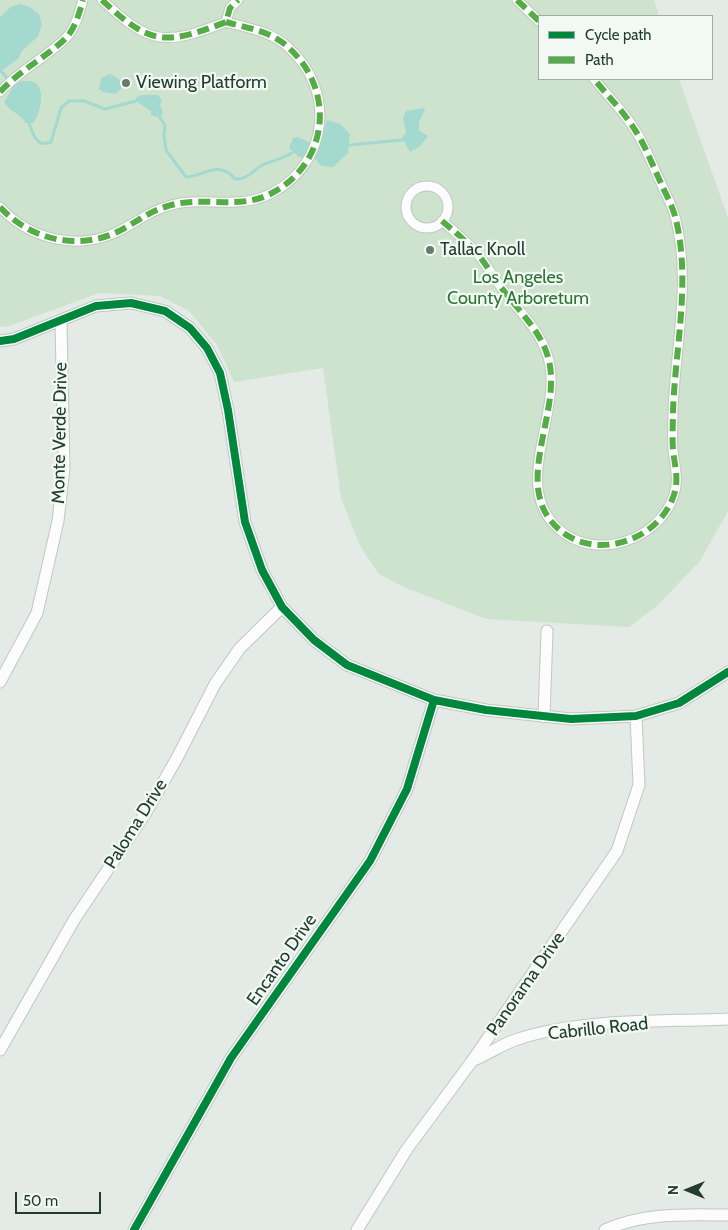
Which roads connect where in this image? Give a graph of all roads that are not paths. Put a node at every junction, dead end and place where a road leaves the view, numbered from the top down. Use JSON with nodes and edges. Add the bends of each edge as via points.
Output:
{"nodes":[{"id":1,"x":83,"y":0,"type":"edge"},
{"id":2,"x":102,"y":0,"type":"edge"},
{"id":3,"x":238,"y":0,"type":"edge"},
{"id":4,"x":517,"y":0,"type":"edge"},
{"id":5,"x":538,"y":20,"type":"edge"},
{"id":6,"x":226,"y":22,"type":"junction"},
{"id":7,"x":595,"y":80,"type":"edge"},
{"id":8,"x":0,"y":92,"type":"edge"},
{"id":9,"x":0,"y":206,"type":"edge"},
{"id":10,"x":442,"y":221,"type":"junction"},
{"id":11,"x":61,"y":321,"type":"junction"},
{"id":12,"x":0,"y":341,"type":"edge"},
{"id":13,"x":282,"y":607,"type":"junction"},
{"id":14,"x":548,"y":631,"type":"dead end"},
{"id":15,"x":728,"y":672,"type":"edge"},
{"id":16,"x":0,"y":682,"type":"edge"},
{"id":17,"x":434,"y":700,"type":"junction"},
{"id":18,"x":636,"y":716,"type":"junction"},
{"id":19,"x":544,"y":717,"type":"junction"},
{"id":20,"x":728,"y":1019,"type":"edge"},
{"id":21,"x":0,"y":1050,"type":"edge"},
{"id":22,"x":472,"y":1061,"type":"junction"},
{"id":23,"x":728,"y":1215,"type":"edge"},
{"id":24,"x":134,"y":1230,"type":"edge"},
{"id":25,"x":357,"y":1230,"type":"edge"},
{"id":26,"x":605,"y":1230,"type":"edge"}],
"edges":[{"from":1,"to":8,"type":"street","via":[[75,25],[65,39],[14,77]]},
{"from":2,"to":6,"type":"street","via":[[128,25],[142,34],[159,38],[188,36]]},
{"from":3,"to":6,"type":"street","via":[[230,8]]},
{"from":4,"to":5,"type":"street"},
{"from":6,"to":9,"type":"street","via":[[272,36],[287,46],[302,62],[317,93],[320,127],[315,148],[308,163],[289,183],[251,201],[187,202],[167,206],[101,238],[55,239],[32,232],[13,221]]},
{"from":7,"to":10,"type":"street","via":[[636,131],[673,210],[682,251],[673,410],[677,484],[664,514],[641,536],[609,544],[577,540],[565,534],[545,513],[538,493],[537,474],[550,404],[550,367],[543,343],[477,253]]},
{"from":10,"to":10,"type":"street","via":[[436,226],[423,227],[412,221],[407,202],[414,190],[434,187],[444,196],[448,209]]},
{"from":11,"to":12,"type":"street"},
{"from":11,"to":13,"type":"street","via":[[96,306],[131,303],[165,312],[190,328],[208,348],[222,382],[245,522],[262,570]]},
{"from":11,"to":16,"type":"street","name":"Monte Verde Drive","via":[[64,468],[58,521],[37,612]]},
{"from":13,"to":17,"type":"street","via":[[314,640],[347,665]]},
{"from":13,"to":21,"type":"street","name":"Paloma Drive","via":[[240,648],[215,684],[178,758],[74,920]]},
{"from":14,"to":19,"type":"street"},
{"from":15,"to":18,"type":"street","via":[[679,703]]},
{"from":17,"to":19,"type":"street"},
{"from":17,"to":24,"type":"street","name":"Encanto Drive","via":[[407,788],[370,861],[231,1058]]},
{"from":18,"to":19,"type":"street"},
{"from":18,"to":22,"type":"street","name":"Panorama Drive","via":[[639,785],[617,850]]},
{"from":20,"to":22,"type":"street","name":"Cabrillo Road","via":[[559,1030],[515,1040]]},
{"from":22,"to":25,"type":"street","name":"Panorama Drive","via":[[407,1148]]},
{"from":23,"to":26,"type":"street","via":[[660,1216],[637,1219]]}]}
